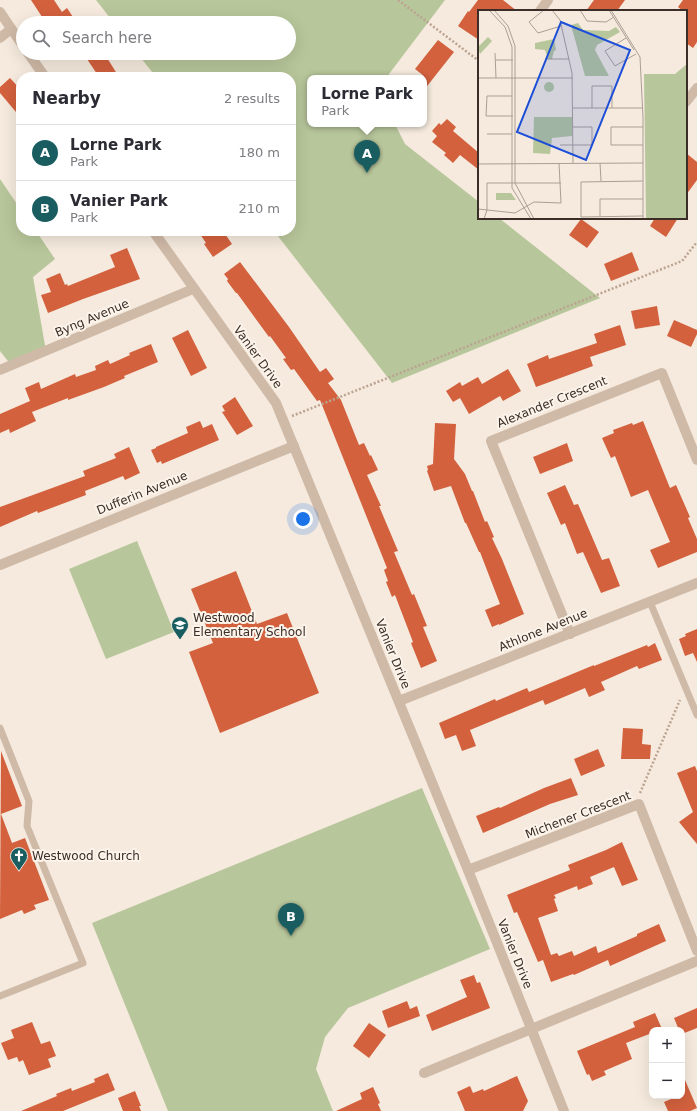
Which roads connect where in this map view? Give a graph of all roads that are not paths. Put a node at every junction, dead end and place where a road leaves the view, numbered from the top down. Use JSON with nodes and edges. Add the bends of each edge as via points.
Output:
{"nodes":[{"id":1,"x":548,"y":0,"type":"edge"},
{"id":2,"x":541,"y":10,"type":"edge"},
{"id":3,"x":0,"y":12,"type":"edge"},
{"id":4,"x":11,"y":29,"type":"junction"},
{"id":5,"x":16,"y":36,"type":"edge"},
{"id":6,"x":0,"y":38,"type":"edge"},
{"id":7,"x":33,"y":60,"type":"edge"},
{"id":8,"x":41,"y":72,"type":"edge"},
{"id":9,"x":697,"y":88,"type":"edge"},
{"id":10,"x":687,"y":101,"type":"edge"},
{"id":11,"x":156,"y":236,"type":"edge"},
{"id":12,"x":193,"y":289,"type":"junction"},
{"id":13,"x":0,"y":370,"type":"edge"},
{"id":14,"x":294,"y":446,"type":"junction"},
{"id":15,"x":697,"y":460,"type":"edge"},
{"id":16,"x":0,"y":565,"type":"edge"},
{"id":17,"x":697,"y":583,"type":"edge"},
{"id":18,"x":650,"y":602,"type":"junction"},
{"id":19,"x":570,"y":634,"type":"junction"},
{"id":20,"x":399,"y":701,"type":"junction"},
{"id":21,"x":697,"y":715,"type":"edge"},
{"id":22,"x":0,"y":728,"type":"edge"},
{"id":23,"x":468,"y":870,"type":"junction"},
{"id":24,"x":697,"y":951,"type":"edge"},
{"id":25,"x":697,"y":961,"type":"edge"},
{"id":26,"x":0,"y":996,"type":"edge"},
{"id":27,"x":531,"y":1030,"type":"junction"},
{"id":28,"x":424,"y":1073,"type":"dead end"},
{"id":29,"x":564,"y":1111,"type":"edge"}],
"edges":[{"from":1,"to":2,"type":"street"},
{"from":3,"to":4,"type":"street"},
{"from":4,"to":5,"type":"street"},
{"from":4,"to":6,"type":"street"},
{"from":7,"to":8,"type":"street"},
{"from":9,"to":10,"type":"street"},
{"from":11,"to":12,"type":"street","name":"Vanier Drive"},
{"from":12,"to":13,"type":"street","name":"Byng Avenue"},
{"from":12,"to":14,"type":"street","name":"Vanier Drive","via":[[276,403]]},
{"from":14,"to":16,"type":"street","name":"Dufferin Avenue"},
{"from":14,"to":20,"type":"street","name":"Vanier Drive"},
{"from":15,"to":19,"type":"street","name":"Alexander Crescent","via":[[662,373],[491,441]]},
{"from":17,"to":18,"type":"street","name":"Athlone Avenue"},
{"from":18,"to":19,"type":"street","name":"Athlone Avenue"},
{"from":18,"to":21,"type":"lane"},
{"from":19,"to":20,"type":"street","name":"Athlone Avenue"},
{"from":20,"to":23,"type":"street","name":"Vanier Drive"},
{"from":22,"to":26,"type":"lane","via":[[29,802],[27,826],[83,963]]},
{"from":23,"to":24,"type":"street","name":"Michener Crescent","via":[[639,804]]},
{"from":23,"to":27,"type":"street","name":"Vanier Drive"},
{"from":25,"to":27,"type":"street"},
{"from":27,"to":28,"type":"street"},
{"from":27,"to":29,"type":"street","name":"Vanier Drive"}]}
